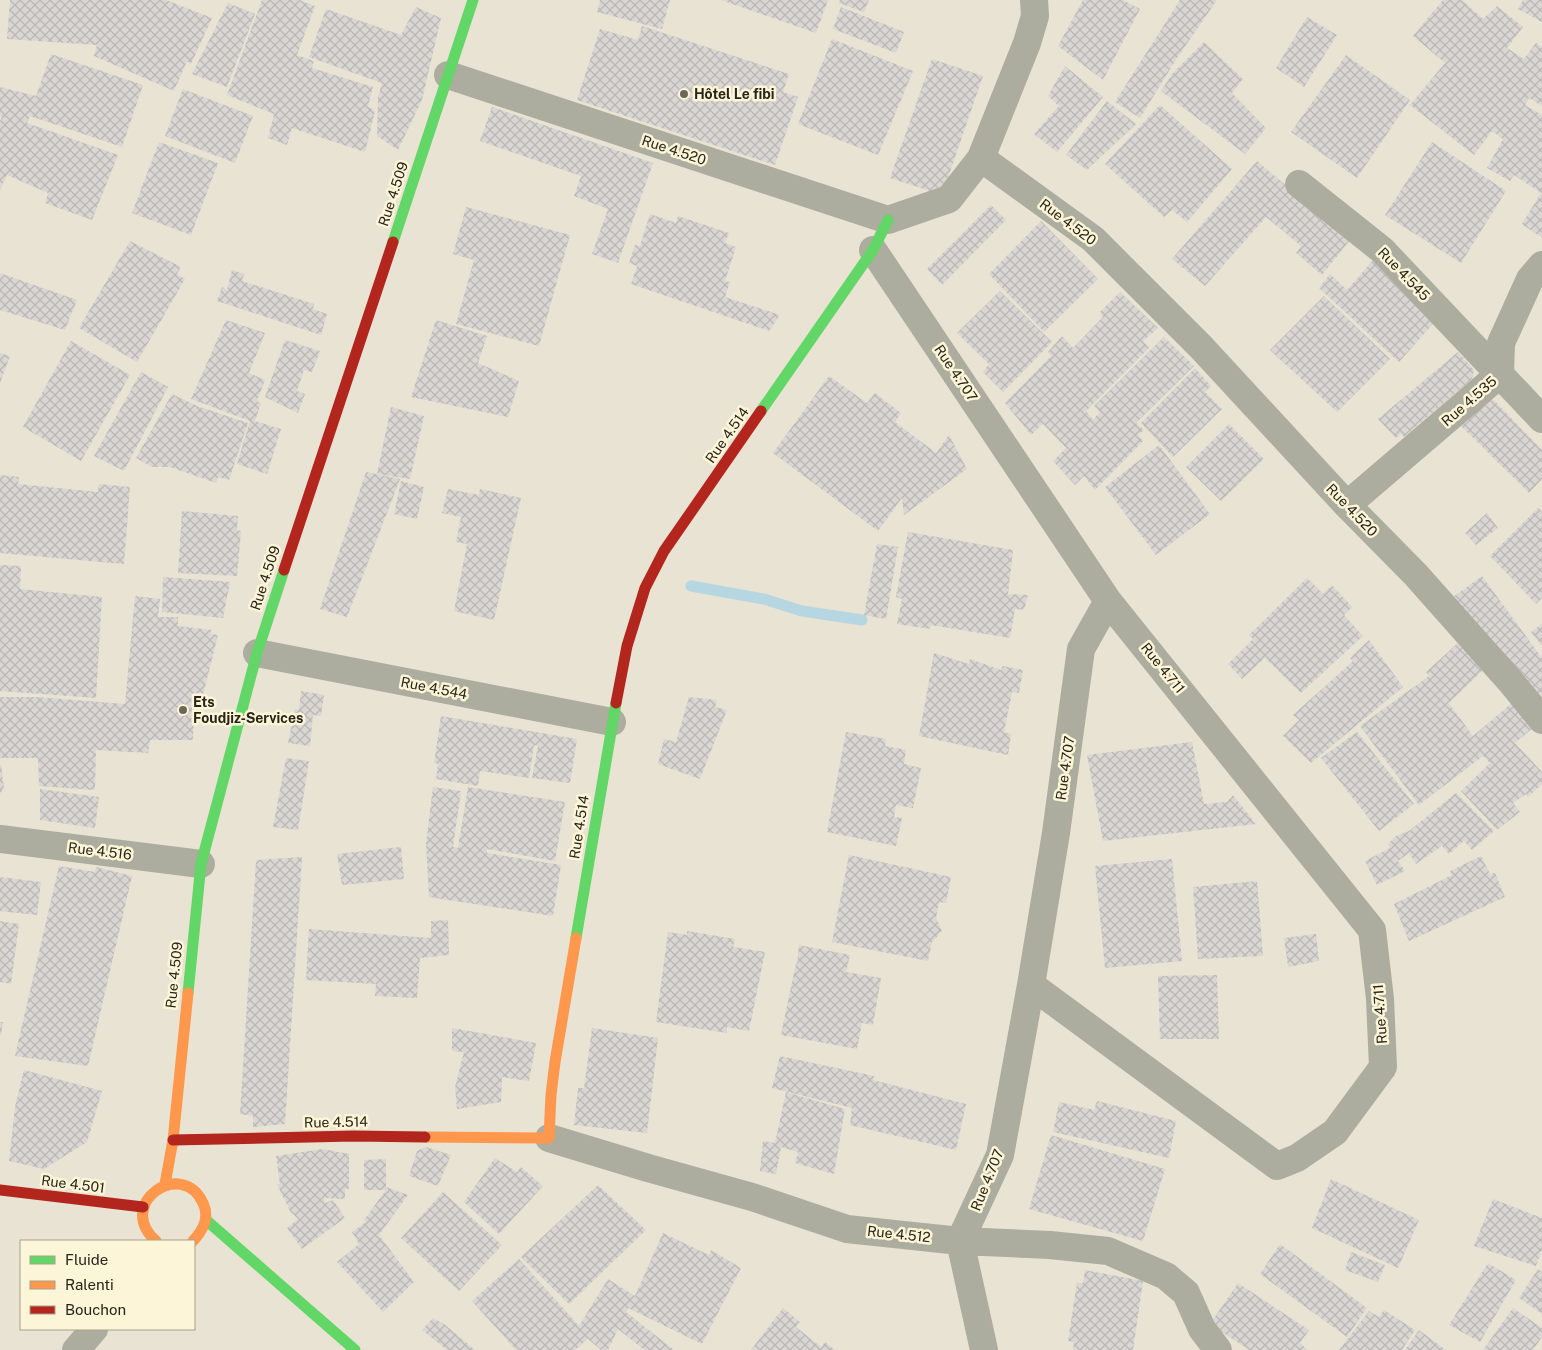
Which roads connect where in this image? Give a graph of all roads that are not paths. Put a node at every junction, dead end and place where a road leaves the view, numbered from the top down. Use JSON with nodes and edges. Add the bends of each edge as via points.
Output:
{"nodes":[{"id":1,"x":473,"y":0,"type":"edge"},
{"id":2,"x":1034,"y":0,"type":"edge"},
{"id":3,"x":448,"y":75,"type":"junction"},
{"id":4,"x":981,"y":158,"type":"junction"},
{"id":5,"x":1299,"y":184,"type":"dead end"},
{"id":6,"x":888,"y":220,"type":"junction"},
{"id":7,"x":873,"y":250,"type":"junction"},
{"id":8,"x":1542,"y":265,"type":"edge"},
{"id":9,"x":1500,"y":374,"type":"junction"},
{"id":10,"x":1542,"y":419,"type":"edge"},
{"id":11,"x":1347,"y":505,"type":"junction"},
{"id":12,"x":1108,"y":601,"type":"junction"},
{"id":13,"x":256,"y":653,"type":"junction"},
{"id":14,"x":1542,"y":720,"type":"edge"},
{"id":15,"x":612,"y":722,"type":"junction"},
{"id":16,"x":0,"y":839,"type":"edge"},
{"id":17,"x":201,"y":864,"type":"junction"},
{"id":18,"x":1031,"y":985,"type":"junction"},
{"id":19,"x":549,"y":1138,"type":"junction"},
{"id":20,"x":173,"y":1140,"type":"junction"},
{"id":21,"x":165,"y":1184,"type":"junction"},
{"id":22,"x":0,"y":1190,"type":"edge"},
{"id":23,"x":143,"y":1207,"type":"junction"},
{"id":24,"x":206,"y":1220,"type":"junction"},
{"id":25,"x":155,"y":1240,"type":"edge"},
{"id":26,"x":194,"y":1240,"type":"edge"},
{"id":27,"x":960,"y":1241,"type":"junction"},
{"id":28,"x":93,"y":1330,"type":"edge"},
{"id":29,"x":76,"y":1350,"type":"edge"},
{"id":30,"x":355,"y":1350,"type":"edge"},
{"id":31,"x":984,"y":1350,"type":"edge"},
{"id":32,"x":1218,"y":1350,"type":"edge"}],
"edges":[{"from":1,"to":3,"type":"street","name":"Rue 4.509"},
{"from":2,"to":4,"type":"street","via":[[1035,16],[1027,43]]},
{"from":3,"to":6,"type":"street","name":"Rue 4.520"},
{"from":3,"to":13,"type":"street","name":"Rue 4.509"},
{"from":4,"to":6,"type":"street","via":[[949,199]]},
{"from":4,"to":11,"type":"street","name":"Rue 4.520","via":[[1093,239],[1201,347]]},
{"from":5,"to":9,"type":"street","name":"Rue 4.545","via":[[1382,250]]},
{"from":6,"to":7,"type":"street","name":"Rue 4.514"},
{"from":7,"to":12,"type":"street","name":"Rue 4.707"},
{"from":7,"to":15,"type":"street","name":"Rue 4.514","via":[[664,551],[645,588],[626,646]]},
{"from":8,"to":9,"type":"street","name":"Rue 4.535","via":[[1530,279],[1501,343]]},
{"from":9,"to":10,"type":"street","name":"Rue 4.545"},
{"from":9,"to":11,"type":"street","name":"Rue 4.535"},
{"from":11,"to":14,"type":"street","name":"Rue 4.520","via":[[1416,575]]},
{"from":12,"to":18,"type":"street","name":"Rue 4.707","via":[[1081,649]]},
{"from":12,"to":18,"type":"street","name":"Rue 4.711","via":[[1372,930],[1383,1067],[1335,1132],[1297,1158],[1277,1166]]},
{"from":13,"to":15,"type":"street","name":"Rue 4.544"},
{"from":13,"to":17,"type":"street","name":"Rue 4.509"},
{"from":15,"to":19,"type":"street","name":"Rue 4.514","via":[[555,1062]]},
{"from":16,"to":17,"type":"street","name":"Rue 4.516"},
{"from":17,"to":20,"type":"street","name":"Rue 4.509"},
{"from":18,"to":27,"type":"street","name":"Rue 4.707","via":[[1000,1155]]},
{"from":19,"to":20,"type":"street","name":"Rue 4.514","via":[[354,1136]]},
{"from":19,"to":27,"type":"street","name":"Rue 4.512","via":[[752,1197],[847,1229]]},
{"from":20,"to":21,"type":"street","name":"Rue 4.509"},
{"from":21,"to":23,"type":"street","via":[[152,1193]]},
{"from":21,"to":24,"type":"street","via":[[179,1183],[192,1188],[202,1197],[207,1210]]},
{"from":22,"to":23,"type":"street","name":"Rue 4.501"},
{"from":23,"to":25,"type":"street","via":[[143,1222],[148,1235]]},
{"from":24,"to":26,"type":"street","via":[[200,1236]]},
{"from":24,"to":30,"type":"street"},
{"from":27,"to":31,"type":"street"},
{"from":27,"to":32,"type":"street","name":"Rue 4.512","via":[[1108,1251],[1166,1276],[1186,1293],[1202,1329]]},
{"from":28,"to":29,"type":"street"}]}
